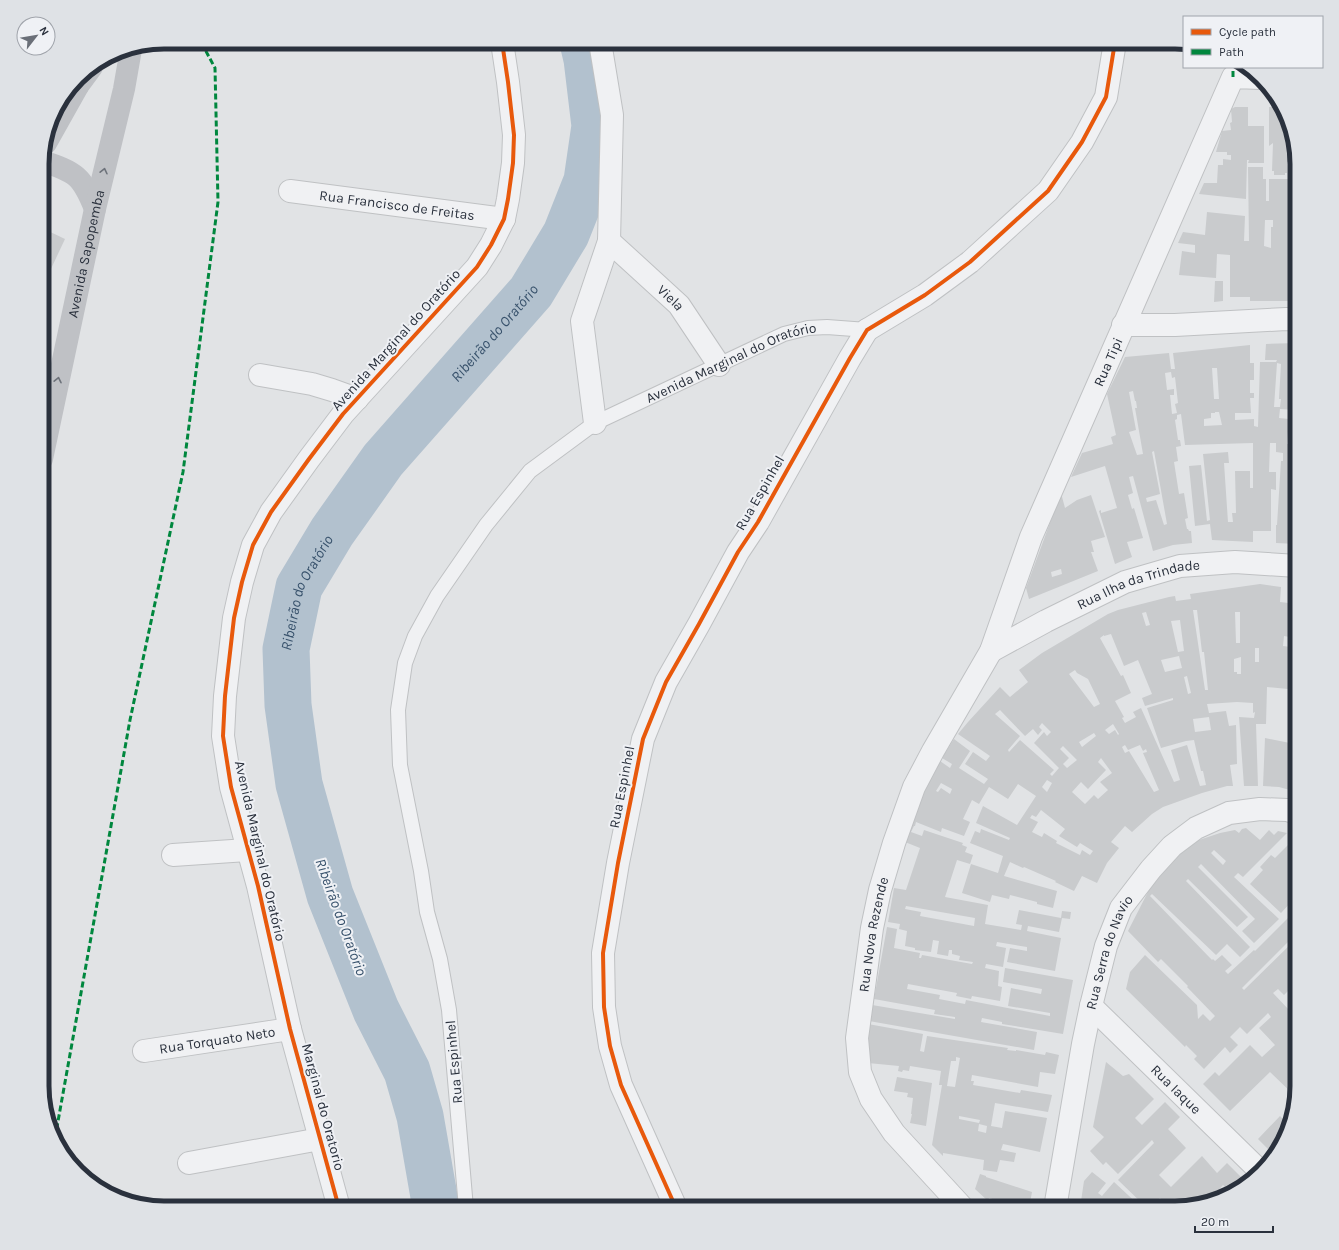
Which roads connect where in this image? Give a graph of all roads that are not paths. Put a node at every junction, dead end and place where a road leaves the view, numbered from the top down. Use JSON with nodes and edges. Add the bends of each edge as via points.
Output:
{"nodes":[{"id":1,"x":503,"y":49,"type":"edge"},
{"id":2,"x":601,"y":49,"type":"edge"},
{"id":3,"x":1114,"y":49,"type":"edge"},
{"id":4,"x":130,"y":54,"type":"edge"},
{"id":5,"x":1250,"y":78,"type":"edge"},
{"id":6,"x":49,"y":163,"type":"edge"},
{"id":7,"x":290,"y":191,"type":"dead end"},
{"id":8,"x":95,"y":209,"type":"junction"},
{"id":9,"x":504,"y":219,"type":"junction"},
{"id":10,"x":609,"y":241,"type":"junction"},
{"id":11,"x":1290,"y":319,"type":"edge"},
{"id":12,"x":1123,"y":324,"type":"junction"},
{"id":13,"x":867,"y":330,"type":"junction"},
{"id":14,"x":719,"y":365,"type":"junction"},
{"id":15,"x":260,"y":375,"type":"dead end"},
{"id":16,"x":358,"y":400,"type":"junction"},
{"id":17,"x":49,"y":410,"type":"edge"},
{"id":18,"x":595,"y":423,"type":"junction"},
{"id":19,"x":1290,"y":566,"type":"edge"},
{"id":20,"x":991,"y":651,"type":"junction"},
{"id":21,"x":1290,"y":811,"type":"edge"},
{"id":22,"x":247,"y":850,"type":"junction"},
{"id":23,"x":173,"y":855,"type":"dead end"},
{"id":24,"x":421,"y":871,"type":"joint"},
{"id":25,"x":1090,"y":1006,"type":"junction"},
{"id":26,"x":288,"y":1020,"type":"junction"},
{"id":27,"x":144,"y":1052,"type":"dead end"},
{"id":28,"x":320,"y":1139,"type":"junction"},
{"id":29,"x":189,"y":1163,"type":"dead end"},
{"id":30,"x":1256,"y":1167,"type":"edge"},
{"id":31,"x":337,"y":1201,"type":"edge"},
{"id":32,"x":465,"y":1201,"type":"edge"},
{"id":33,"x":673,"y":1201,"type":"edge"},
{"id":34,"x":957,"y":1201,"type":"edge"},
{"id":35,"x":1056,"y":1201,"type":"edge"}],
"edges":[{"from":1,"to":9,"type":"street","name":"Avenida Marginal do Oratório","via":[[514,135]]},
{"from":2,"to":10,"type":"street","via":[[612,115]]},
{"from":3,"to":13,"type":"street","via":[[1106,97],[1082,142],[1048,191],[970,262],[925,295]]},
{"from":8,"to":4,"type":"main road","name":"Avenida Sapopemba","one_way":true},
{"from":5,"to":12,"type":"street","name":"Rua Tipi","via":[[1233,77]]},
{"from":6,"to":8,"type":"main road","via":[[74,174],[84,184]]},
{"from":7,"to":9,"type":"street","name":"Rua Francisco de Freitas"},
{"from":17,"to":8,"type":"main road","name":"Avenida Sapopemba","one_way":true},
{"from":9,"to":16,"type":"street","name":"Avenida Marginal do Oratório","via":[[477,267]]},
{"from":10,"to":14,"type":"street","name":"Viela","via":[[679,305]]},
{"from":10,"to":18,"type":"street","via":[[582,321]]},
{"from":11,"to":12,"type":"street","via":[[1175,325]]},
{"from":12,"to":20,"type":"street","name":"Rua Tipi","via":[[1031,537]]},
{"from":13,"to":14,"type":"lane","name":"Avenida Marginal do Oratório","via":[[808,328],[784,334]]},
{"from":13,"to":33,"type":"street","name":"Rua Espinhel","via":[[666,682],[643,739],[603,953],[604,1007],[610,1046],[621,1086]]},
{"from":14,"to":18,"type":"lane","name":"Avenida Marginal do Oratório"},
{"from":15,"to":16,"type":"street","via":[[312,384]]},
{"from":16,"to":22,"type":"street","name":"Avenida Marginal do Oratório","via":[[344,414],[271,512],[253,545],[242,582],[229,657],[223,736],[230,787]]},
{"from":18,"to":24,"type":"lane","name":"Avenida Marginal do Oratório","via":[[530,471],[486,525],[437,596],[415,636],[405,663],[398,710],[400,765]]},
{"from":19,"to":20,"type":"street","name":"Rua Ilha da Trindade","via":[[1235,562],[1180,566],[1125,582]]},
{"from":20,"to":34,"type":"street","name":"Rua Nova Rezende","via":[[932,751],[914,788],[894,843],[872,928],[857,1038],[860,1072],[871,1099],[894,1133]]},
{"from":21,"to":25,"type":"street","name":"Rua Serra do Navio","via":[[1260,809],[1229,813],[1196,828],[1172,846],[1121,908],[1106,946]]},
{"from":22,"to":23,"type":"street"},
{"from":22,"to":26,"type":"street","name":"Avenida Marginal do Oratório","via":[[258,886]]},
{"from":24,"to":32,"type":"lane","name":"Rua Espinhel","via":[[427,912],[440,959],[449,1010]]},
{"from":25,"to":30,"type":"street","name":"Rua Iaque"},
{"from":25,"to":35,"type":"street","name":"Rua Serra do Navio"},
{"from":26,"to":27,"type":"street","name":"Rua Torquato Neto"},
{"from":26,"to":28,"type":"street","name":"Marginal do Oratorio"},
{"from":28,"to":29,"type":"street"},
{"from":28,"to":31,"type":"street","name":"Marginal do Oratorio"}]}
